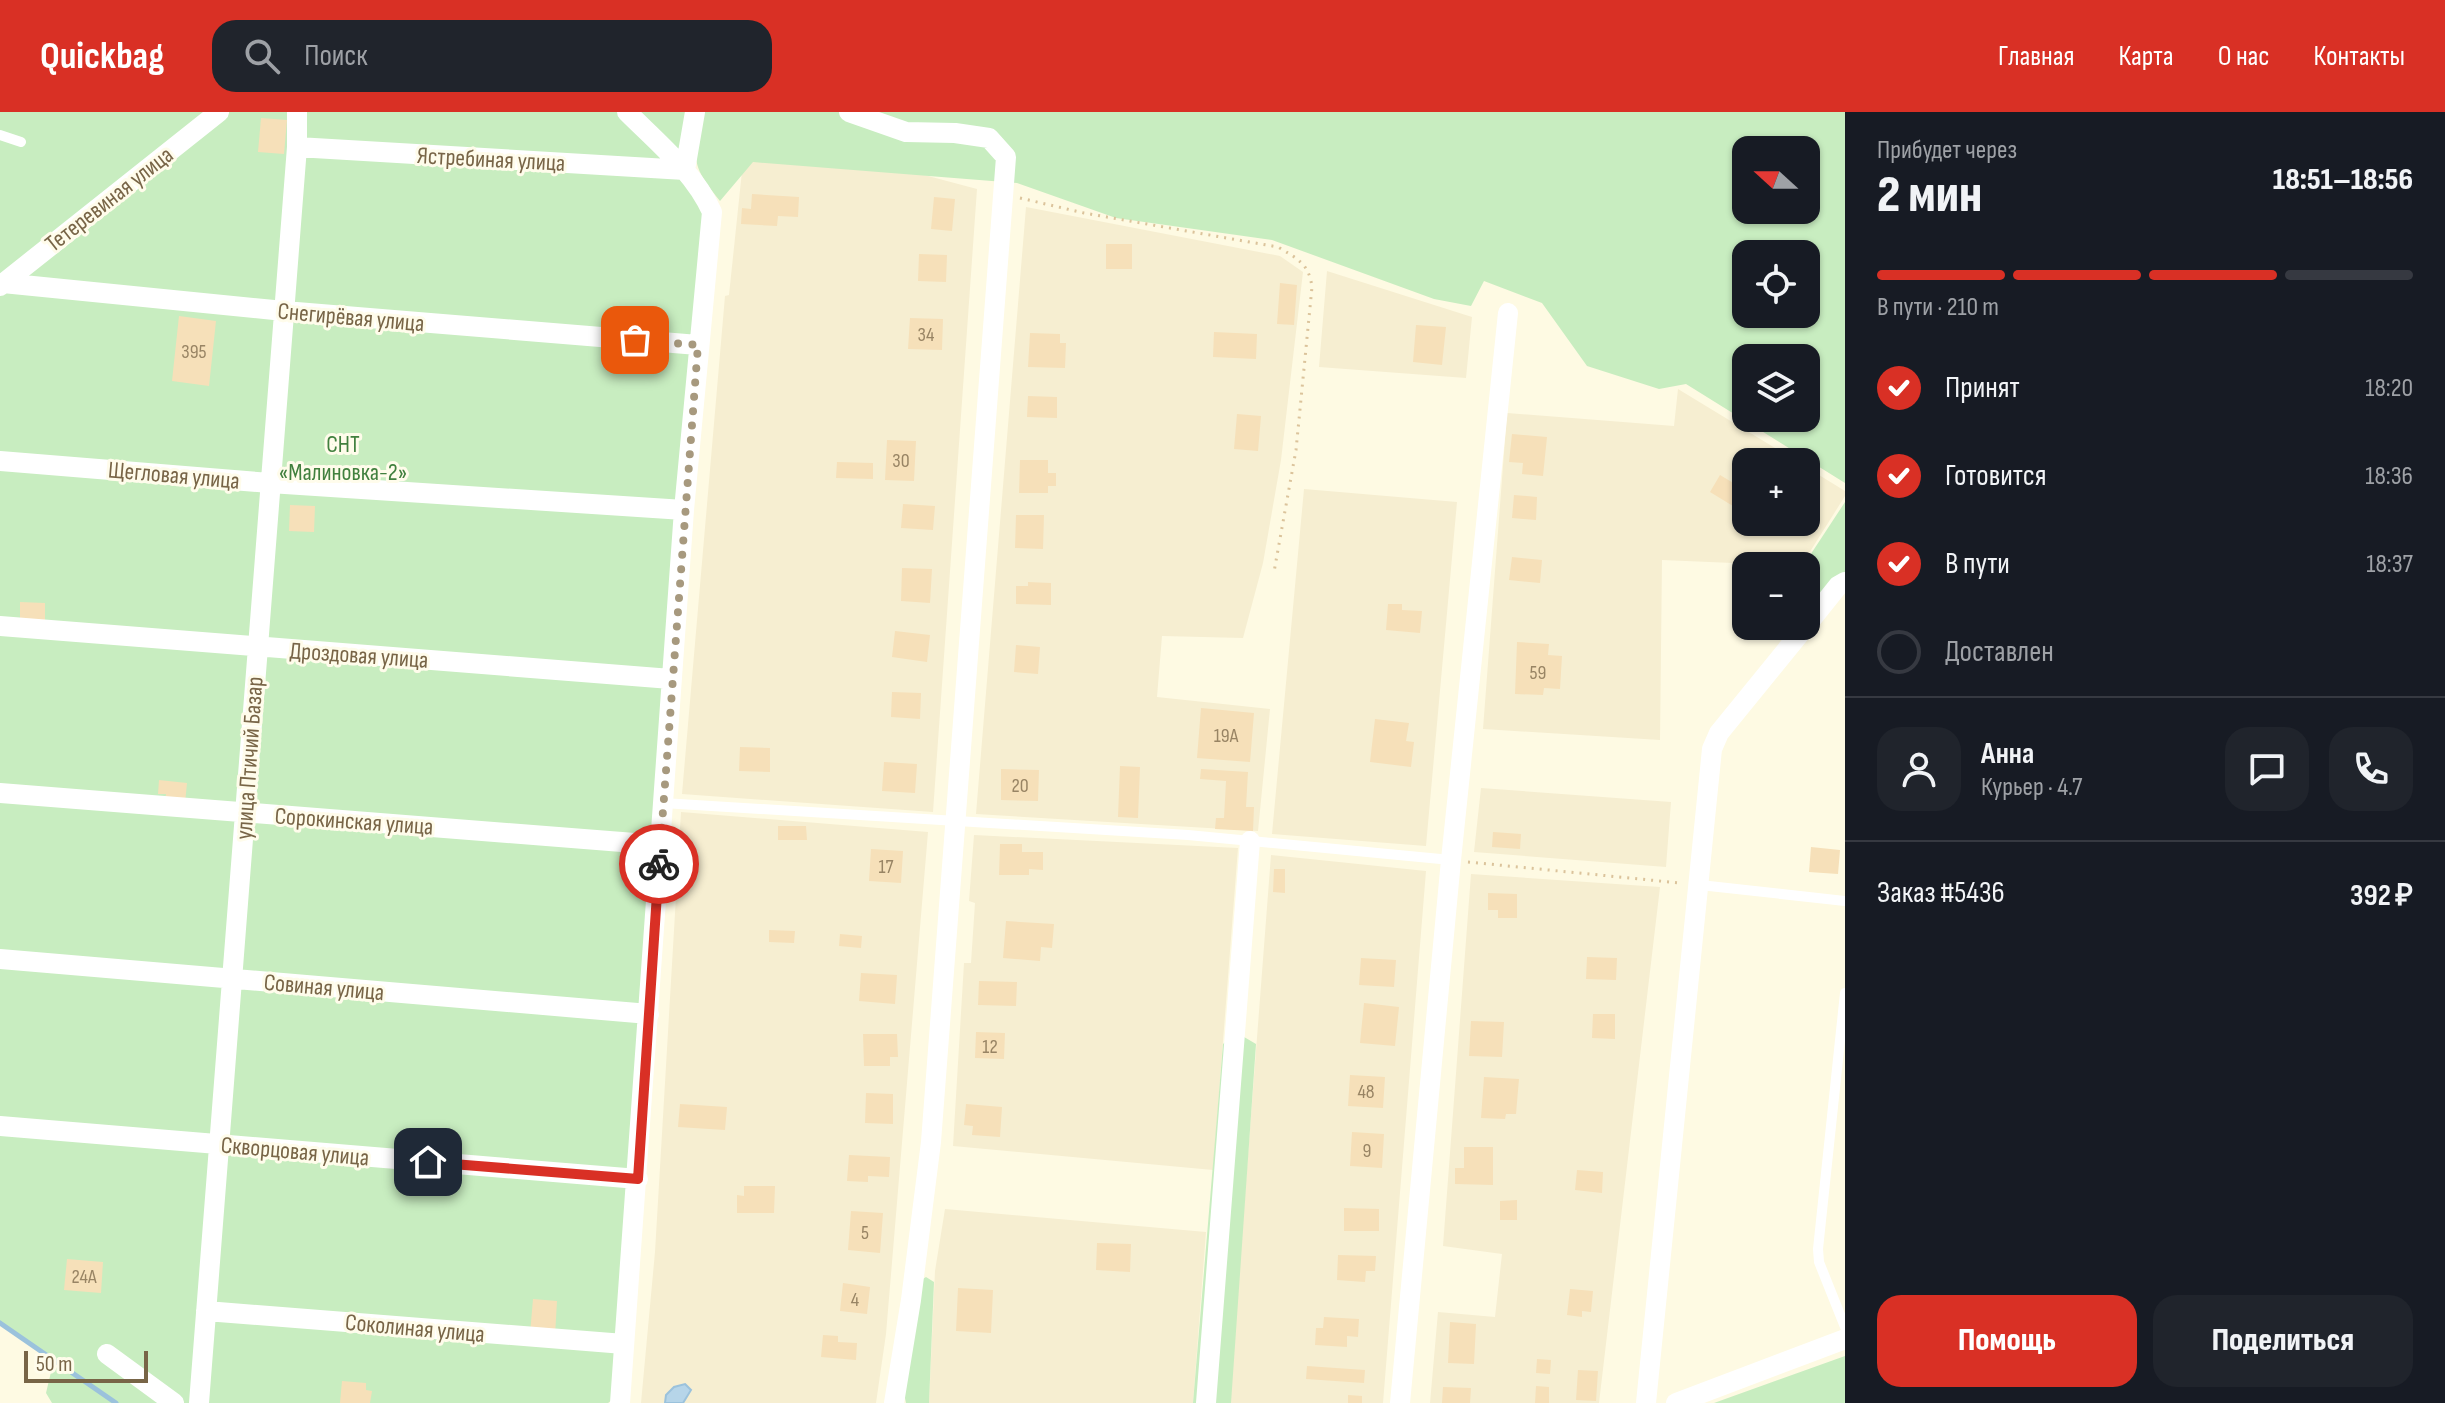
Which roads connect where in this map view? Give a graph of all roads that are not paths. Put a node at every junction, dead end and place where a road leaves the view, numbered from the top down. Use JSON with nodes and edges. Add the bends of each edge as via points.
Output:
{"nodes":[{"id":1,"x":219,"y":112,"type":"edge"},
{"id":2,"x":297,"y":112,"type":"edge"},
{"id":3,"x":627,"y":112,"type":"edge"},
{"id":4,"x":695,"y":112,"type":"edge"},
{"id":5,"x":849,"y":112,"type":"edge"},
{"id":6,"x":0,"y":135,"type":"edge"},
{"id":7,"x":21,"y":142,"type":"dead end"},
{"id":8,"x":297,"y":147,"type":"junction"},
{"id":9,"x":685,"y":170,"type":"junction"},
{"id":10,"x":2,"y":284,"type":"edge"},
{"id":11,"x":284,"y":311,"type":"junction"},
{"id":12,"x":1508,"y":313,"type":"dead end"},
{"id":13,"x":698,"y":345,"type":"junction"},
{"id":14,"x":0,"y":461,"type":"edge"},
{"id":15,"x":270,"y":483,"type":"junction"},
{"id":16,"x":684,"y":510,"type":"junction"},
{"id":17,"x":1845,"y":582,"type":"edge"},
{"id":18,"x":1820,"y":608,"type":"edge"},
{"id":19,"x":0,"y":626,"type":"edge"},
{"id":20,"x":1795,"y":640,"type":"edge"},
{"id":21,"x":258,"y":647,"type":"junction"},
{"id":22,"x":671,"y":679,"type":"junction"},
{"id":23,"x":0,"y":793,"type":"edge"},
{"id":24,"x":663,"y":803,"type":"junction"},
{"id":25,"x":245,"y":813,"type":"junction"},
{"id":26,"x":954,"y":822,"type":"junction"},
{"id":27,"x":1250,"y":841,"type":"junction"},
{"id":28,"x":660,"y":845,"type":"junction"},
{"id":29,"x":1451,"y":860,"type":"junction"},
{"id":30,"x":1700,"y":885,"type":"junction"},
{"id":31,"x":1845,"y":901,"type":"edge"},
{"id":32,"x":0,"y":959,"type":"edge"},
{"id":33,"x":232,"y":979,"type":"junction"},
{"id":34,"x":1845,"y":993,"type":"edge"},
{"id":35,"x":649,"y":1014,"type":"junction"},
{"id":36,"x":0,"y":1126,"type":"edge"},
{"id":37,"x":219,"y":1144,"type":"junction"},
{"id":38,"x":638,"y":1179,"type":"junction"},
{"id":39,"x":206,"y":1311,"type":"junction"},
{"id":40,"x":1845,"y":1327,"type":"edge"},
{"id":41,"x":1845,"y":1339,"type":"edge"},
{"id":42,"x":624,"y":1344,"type":"junction"},
{"id":43,"x":107,"y":1354,"type":"dead end"},
{"id":44,"x":616,"y":1400,"type":"edge"},
{"id":45,"x":174,"y":1403,"type":"edge"},
{"id":46,"x":199,"y":1403,"type":"edge"},
{"id":47,"x":894,"y":1403,"type":"edge"},
{"id":48,"x":1206,"y":1403,"type":"edge"},
{"id":49,"x":1400,"y":1403,"type":"edge"},
{"id":50,"x":1646,"y":1403,"type":"edge"},
{"id":51,"x":1676,"y":1403,"type":"edge"}],
"edges":[{"from":1,"to":10,"type":"street","name":"Тетеревиная улица"},
{"from":2,"to":8,"type":"street","name":"улица Птичий Базар"},
{"from":3,"to":9,"type":"street"},
{"from":4,"to":9,"type":"street"},
{"from":5,"to":26,"type":"street","via":[[906,132],[989,138],[1006,157]]},
{"from":6,"to":7,"type":"lane"},
{"from":8,"to":9,"type":"street","name":"Ястребиная улица"},
{"from":8,"to":11,"type":"street","name":"улица Птичий Базар"},
{"from":9,"to":13,"type":"street","via":[[712,212]]},
{"from":10,"to":11,"type":"street","name":"Снегирёвая улица"},
{"from":11,"to":13,"type":"street","name":"Снегирёвая улица"},
{"from":11,"to":15,"type":"street","name":"улица Птичий Базар"},
{"from":12,"to":29,"type":"street"},
{"from":13,"to":16,"type":"street"},
{"from":14,"to":15,"type":"street","name":"Щегловая улица"},
{"from":15,"to":16,"type":"street","name":"Щегловая улица"},
{"from":15,"to":21,"type":"street","name":"улица Птичий Базар"},
{"from":16,"to":22,"type":"street"},
{"from":17,"to":18,"type":"street"},
{"from":19,"to":21,"type":"street","name":"Дроздовая улица"},
{"from":20,"to":30,"type":"street","via":[[1715,741]]},
{"from":21,"to":22,"type":"street","name":"Дроздовая улица"},
{"from":21,"to":25,"type":"street","name":"улица Птичий Базар"},
{"from":22,"to":24,"type":"street"},
{"from":23,"to":25,"type":"street","name":"Сорокинская улица"},
{"from":24,"to":26,"type":"lane"},
{"from":24,"to":28,"type":"street"},
{"from":25,"to":28,"type":"street","name":"Сорокинская улица"},
{"from":25,"to":33,"type":"street","name":"улица Птичий Базар"},
{"from":26,"to":27,"type":"lane"},
{"from":26,"to":47,"type":"street","via":[[931,1142]]},
{"from":27,"to":29,"type":"lane"},
{"from":27,"to":48,"type":"street"},
{"from":28,"to":35,"type":"street"},
{"from":29,"to":49,"type":"street"},
{"from":30,"to":31,"type":"lane"},
{"from":30,"to":50,"type":"street"},
{"from":32,"to":33,"type":"street","name":"Совиная улица"},
{"from":33,"to":35,"type":"street","name":"Совиная улица"},
{"from":33,"to":37,"type":"street","name":"улица Птичий Базар"},
{"from":34,"to":40,"type":"lane","via":[[1818,1249]]},
{"from":35,"to":38,"type":"street"},
{"from":36,"to":37,"type":"street","name":"Скворцовая улица"},
{"from":37,"to":38,"type":"street","name":"Скворцовая улица"},
{"from":37,"to":39,"type":"street","name":"улица Птичий Базар"},
{"from":38,"to":42,"type":"street"},
{"from":39,"to":42,"type":"street","name":"Соколиная улица"},
{"from":39,"to":46,"type":"street","name":"улица Птичий Базар"},
{"from":41,"to":51,"type":"street"},
{"from":42,"to":44,"type":"street"},
{"from":43,"to":45,"type":"street"}]}
